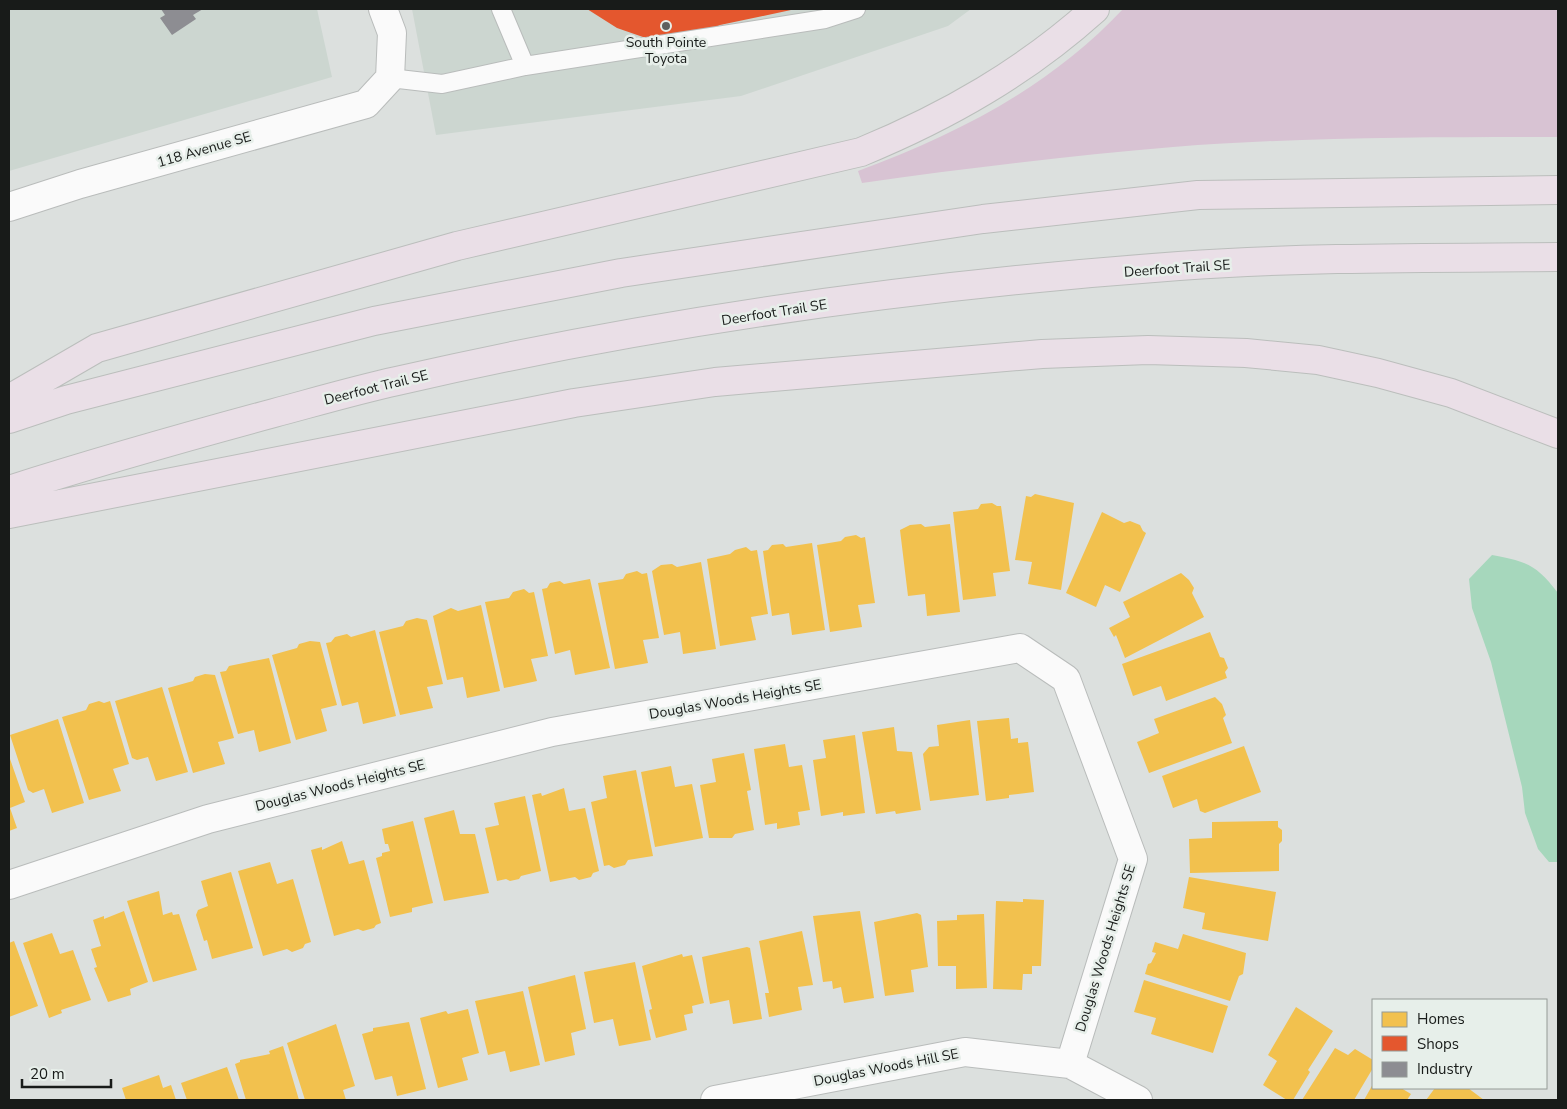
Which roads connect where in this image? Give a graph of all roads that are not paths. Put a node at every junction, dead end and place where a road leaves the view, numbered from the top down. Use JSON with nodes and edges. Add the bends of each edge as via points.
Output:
{"nodes":[{"id":1,"x":383,"y":9,"type":"edge"},
{"id":2,"x":502,"y":9,"type":"edge"},
{"id":3,"x":856,"y":9,"type":"edge"},
{"id":4,"x":1095,"y":9,"type":"edge"},
{"id":5,"x":525,"y":66,"type":"junction"},
{"id":6,"x":390,"y":78,"type":"junction"},
{"id":7,"x":1558,"y":190,"type":"edge"},
{"id":8,"x":9,"y":207,"type":"edge"},
{"id":9,"x":1558,"y":257,"type":"edge"},
{"id":10,"x":9,"y":400,"type":"edge"},
{"id":11,"x":9,"y":419,"type":"edge"},
{"id":12,"x":1558,"y":434,"type":"edge"},
{"id":13,"x":9,"y":490,"type":"edge"},
{"id":14,"x":9,"y":514,"type":"edge"},
{"id":15,"x":9,"y":885,"type":"edge"},
{"id":16,"x":1070,"y":1064,"type":"junction"},
{"id":17,"x":715,"y":1100,"type":"edge"},
{"id":18,"x":1138,"y":1100,"type":"edge"}],
"edges":[{"from":1,"to":6,"type":"street","via":[[392,33]]},
{"from":2,"to":5,"type":"lane"},
{"from":3,"to":5,"type":"lane","via":[[825,20]]},
{"from":4,"to":10,"type":"highway","via":[[1066,36],[978,96],[914,130],[861,152],[457,246],[97,348]]},
{"from":5,"to":6,"type":"lane","via":[[442,84]]},
{"from":6,"to":8,"type":"street","name":"118 Avenue SE","via":[[366,104],[90,181]]},
{"from":7,"to":11,"type":"highway","via":[[1198,195],[983,218],[621,273],[374,321],[66,400]]},
{"from":9,"to":13,"type":"highway","name":"Deerfoot Trail SE","via":[[1347,259],[1181,266],[983,284],[776,311],[629,335],[395,381],[120,454]]},
{"from":12,"to":14,"type":"highway","via":[[1451,393],[1378,372],[1318,360],[1246,353],[1148,350],[1042,354],[715,382],[574,403]]},
{"from":15,"to":16,"type":"street","name":"Douglas Woods Heights SE","via":[[208,819],[552,732],[1020,648],[1066,679],[1133,859]]},
{"from":16,"to":17,"type":"street","name":"Douglas Woods Hill SE","via":[[965,1052]]},
{"from":16,"to":18,"type":"street","name":"Douglas Woods Hill SE"}]}
